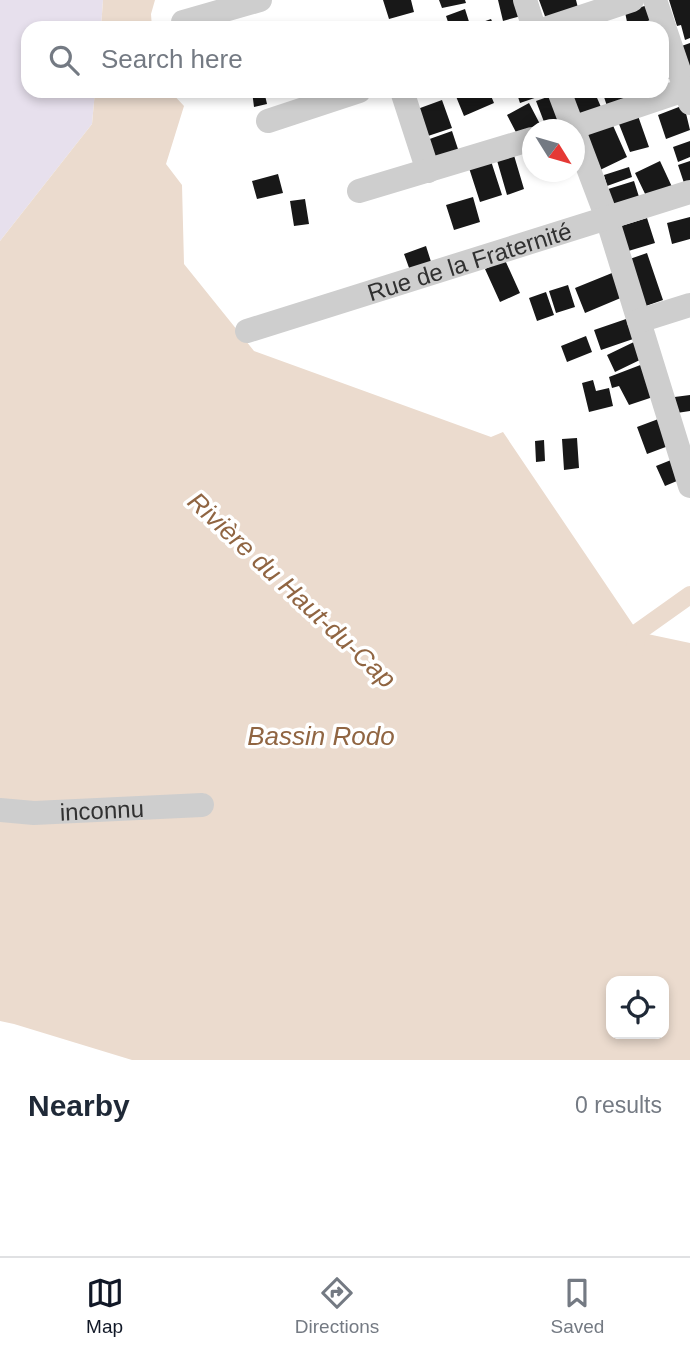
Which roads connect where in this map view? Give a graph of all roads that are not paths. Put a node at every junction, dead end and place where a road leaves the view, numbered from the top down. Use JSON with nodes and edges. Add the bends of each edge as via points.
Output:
{"nodes":[{"id":1,"x":260,"y":0,"type":"edge"},
{"id":2,"x":524,"y":0,"type":"edge"},
{"id":3,"x":632,"y":0,"type":"edge"},
{"id":4,"x":655,"y":0,"type":"edge"},
{"id":5,"x":190,"y":21,"type":"edge"},
{"id":6,"x":532,"y":21,"type":"edge"},
{"id":7,"x":569,"y":21,"type":"edge"},
{"id":8,"x":662,"y":21,"type":"edge"},
{"id":9,"x":669,"y":40,"type":"edge"},
{"id":10,"x":688,"y":94,"type":"edge"},
{"id":11,"x":338,"y":98,"type":"edge"},
{"id":12,"x":404,"y":98,"type":"edge"},
{"id":13,"x":561,"y":98,"type":"edge"},
{"id":14,"x":567,"y":119,"type":"edge"},
{"id":15,"x":268,"y":121,"type":"dead end"},
{"id":16,"x":585,"y":124,"type":"edge"},
{"id":17,"x":522,"y":142,"type":"edge"},
{"id":18,"x":585,"y":164,"type":"edge"},
{"id":19,"x":428,"y":171,"type":"junction"},
{"id":20,"x":359,"y":191,"type":"dead end"},
{"id":21,"x":690,"y":192,"type":"edge"},
{"id":22,"x":607,"y":218,"type":"junction"},
{"id":23,"x":690,"y":305,"type":"edge"},
{"id":24,"x":639,"y":321,"type":"junction"},
{"id":25,"x":247,"y":331,"type":"dead end"},
{"id":26,"x":690,"y":486,"type":"edge"},
{"id":27,"x":202,"y":805,"type":"dead end"},
{"id":28,"x":0,"y":810,"type":"edge"}],
"edges":[{"from":1,"to":5,"type":"street"},
{"from":2,"to":6,"type":"street"},
{"from":3,"to":7,"type":"street"},
{"from":4,"to":8,"type":"street"},
{"from":9,"to":10,"type":"street"},
{"from":10,"to":16,"type":"street"},
{"from":11,"to":15,"type":"street"},
{"from":12,"to":19,"type":"street"},
{"from":13,"to":14,"type":"street"},
{"from":17,"to":19,"type":"street"},
{"from":18,"to":22,"type":"street"},
{"from":19,"to":20,"type":"street"},
{"from":21,"to":22,"type":"street","name":"Rue de la Fraternité"},
{"from":22,"to":24,"type":"street"},
{"from":22,"to":25,"type":"street","name":"Rue de la Fraternité"},
{"from":23,"to":24,"type":"street"},
{"from":24,"to":26,"type":"street"},
{"from":27,"to":28,"type":"street","name":"inconnu","via":[[34,813]]}]}
